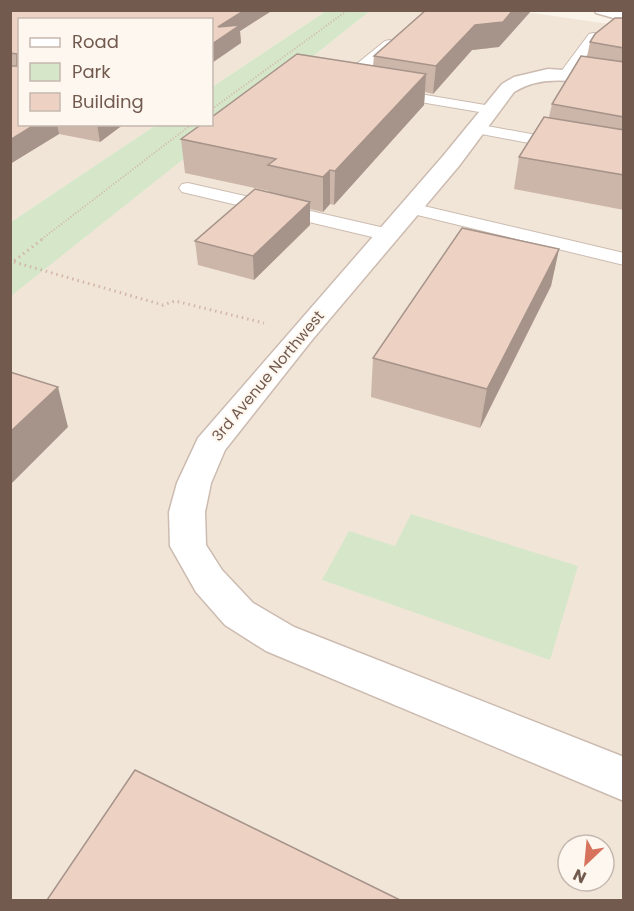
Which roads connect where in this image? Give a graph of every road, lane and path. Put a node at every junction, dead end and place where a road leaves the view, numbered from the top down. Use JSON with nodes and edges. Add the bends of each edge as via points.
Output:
{"nodes":[{"id":1,"x":348,"y":10,"type":"edge"},
{"id":2,"x":601,"y":10,"type":"edge"},
{"id":3,"x":624,"y":16,"type":"edge"},
{"id":4,"x":624,"y":39,"type":"edge"},
{"id":5,"x":390,"y":44,"type":"edge"},
{"id":6,"x":552,"y":76,"type":"junction"},
{"id":7,"x":624,"y":84,"type":"edge"},
{"id":8,"x":356,"y":87,"type":"edge"},
{"id":9,"x":377,"y":91,"type":"edge"},
{"id":10,"x":213,"y":108,"type":"edge"},
{"id":11,"x":483,"y":119,"type":"junction"},
{"id":12,"x":189,"y":126,"type":"edge"},
{"id":13,"x":624,"y":156,"type":"edge"},
{"id":14,"x":188,"y":188,"type":"dead end"},
{"id":15,"x":411,"y":208,"type":"junction"},
{"id":16,"x":389,"y":235,"type":"junction"},
{"id":17,"x":624,"y":259,"type":"edge"},
{"id":18,"x":12,"y":263,"type":"edge"},
{"id":19,"x":302,"y":334,"type":"junction"},
{"id":20,"x":624,"y":779,"type":"edge"}],
"edges":[{"from":1,"to":10,"type":"path"},
{"from":2,"to":3,"type":"street"},
{"from":4,"to":6,"type":"lane","via":[[593,37]]},
{"from":5,"to":8,"type":"lane","via":[[342,84]]},
{"from":6,"to":7,"type":"street"},
{"from":6,"to":11,"type":"street","name":"3rd Avenue Northwest","via":[[518,79]]},
{"from":9,"to":11,"type":"lane"},
{"from":11,"to":13,"type":"lane"},
{"from":11,"to":15,"type":"street","name":"3rd Avenue Northwest"},
{"from":12,"to":18,"type":"path"},
{"from":14,"to":16,"type":"lane"},
{"from":15,"to":16,"type":"street","name":"3rd Avenue Northwest"},
{"from":15,"to":17,"type":"lane"},
{"from":16,"to":19,"type":"street","name":"3rd Avenue Northwest"},
{"from":18,"to":19,"type":"path","via":[[163,305],[175,301]]},
{"from":19,"to":20,"type":"street","name":"3rd Avenue Northwest","via":[[210,446],[194,483],[186,512],[188,546],[209,581],[239,614],[280,639]]}]}
